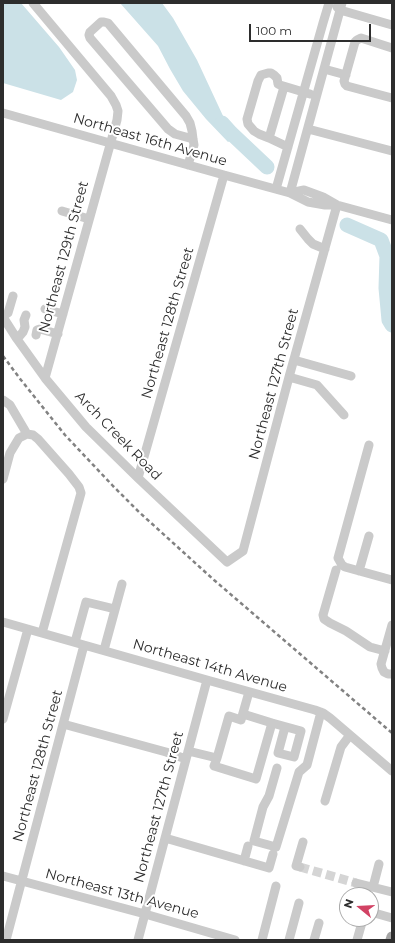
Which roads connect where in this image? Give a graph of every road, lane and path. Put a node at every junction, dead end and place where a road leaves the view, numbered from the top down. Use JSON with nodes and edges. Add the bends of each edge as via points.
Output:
{"nodes":[{"id":1,"x":34,"y":3,"type":"edge"},
{"id":2,"x":329,"y":3,"type":"edge"},
{"id":3,"x":333,"y":3,"type":"edge"},
{"id":4,"x":343,"y":8,"type":"edge"},
{"id":5,"x":392,"y":25,"type":"edge"},
{"id":6,"x":392,"y":48,"type":"edge"},
{"id":7,"x":324,"y":69,"type":"junction"},
{"id":8,"x":346,"y":75,"type":"junction"},
{"id":9,"x":284,"y":87,"type":"junction"},
{"id":10,"x":304,"y":92,"type":"junction"},
{"id":11,"x":317,"y":96,"type":"junction"},
{"id":12,"x":392,"y":98,"type":"edge"},
{"id":13,"x":3,"y":113,"type":"edge"},
{"id":14,"x":308,"y":129,"type":"junction"},
{"id":15,"x":269,"y":138,"type":"junction"},
{"id":16,"x":193,"y":139,"type":"junction"},
{"id":17,"x":110,"y":143,"type":"junction"},
{"id":18,"x":288,"y":147,"type":"junction"},
{"id":19,"x":392,"y":151,"type":"edge"},
{"id":20,"x":188,"y":165,"type":"junction"},
{"id":21,"x":224,"y":175,"type":"junction"},
{"id":22,"x":276,"y":189,"type":"junction"},
{"id":23,"x":290,"y":192,"type":"junction"},
{"id":24,"x":337,"y":205,"type":"junction"},
{"id":25,"x":62,"y":211,"type":"dead end"},
{"id":26,"x":89,"y":219,"type":"junction"},
{"id":27,"x":392,"y":220,"type":"edge"},
{"id":28,"x":300,"y":229,"type":"dead end"},
{"id":29,"x":325,"y":249,"type":"junction"},
{"id":30,"x":13,"y":296,"type":"dead end"},
{"id":31,"x":45,"y":309,"type":"dead end"},
{"id":32,"x":63,"y":314,"type":"junction"},
{"id":33,"x":26,"y":315,"type":"dead end"},
{"id":34,"x":3,"y":316,"type":"edge"},
{"id":35,"x":58,"y":334,"type":"junction"},
{"id":36,"x":36,"y":335,"type":"dead end"},
{"id":37,"x":17,"y":339,"type":"junction"},
{"id":38,"x":294,"y":360,"type":"junction"},
{"id":39,"x":351,"y":376,"type":"dead end"},
{"id":40,"x":290,"y":377,"type":"junction"},
{"id":41,"x":45,"y":378,"type":"junction"},
{"id":42,"x":3,"y":400,"type":"edge"},
{"id":43,"x":344,"y":415,"type":"dead end"},
{"id":44,"x":27,"y":434,"type":"junction"},
{"id":45,"x":369,"y":445,"type":"dead end"},
{"id":46,"x":138,"y":478,"type":"junction"},
{"id":47,"x":3,"y":479,"type":"edge"},
{"id":48,"x":369,"y":536,"type":"dead end"},
{"id":49,"x":227,"y":562,"type":"joint"},
{"id":50,"x":336,"y":570,"type":"dead end"},
{"id":51,"x":359,"y":571,"type":"junction"},
{"id":52,"x":392,"y":580,"type":"edge"},
{"id":53,"x":122,"y":584,"type":"dead end"},
{"id":54,"x":115,"y":609,"type":"junction"},
{"id":55,"x":3,"y":622,"type":"edge"},
{"id":56,"x":392,"y":625,"type":"edge"},
{"id":57,"x":28,"y":629,"type":"junction"},
{"id":58,"x":42,"y":633,"type":"junction"},
{"id":59,"x":79,"y":643,"type":"junction"},
{"id":60,"x":104,"y":650,"type":"junction"},
{"id":61,"x":388,"y":650,"type":"edge"},
{"id":62,"x":392,"y":674,"type":"edge"},
{"id":63,"x":207,"y":680,"type":"junction"},
{"id":64,"x":249,"y":692,"type":"junction"},
{"id":65,"x":321,"y":712,"type":"junction"},
{"id":66,"x":242,"y":714,"type":"junction"},
{"id":67,"x":3,"y":719,"type":"edge"},
{"id":68,"x":272,"y":723,"type":"junction"},
{"id":69,"x":63,"y":724,"type":"junction"},
{"id":70,"x":285,"y":727,"type":"dead end"},
{"id":71,"x":350,"y":735,"type":"junction"},
{"id":72,"x":187,"y":755,"type":"junction"},
{"id":73,"x":216,"y":758,"type":"junction"},
{"id":74,"x":277,"y":768,"type":"dead end"},
{"id":75,"x":392,"y":771,"type":"edge"},
{"id":76,"x":325,"y":802,"type":"dead end"},
{"id":77,"x":165,"y":838,"type":"junction"},
{"id":78,"x":303,"y":842,"type":"dead end"},
{"id":79,"x":248,"y":846,"type":"dead end"},
{"id":80,"x":273,"y":854,"type":"dead end"},
{"id":81,"x":244,"y":861,"type":"junction"},
{"id":82,"x":379,"y":864,"type":"dead end"},
{"id":83,"x":300,"y":867,"type":"dead end"},
{"id":84,"x":3,"y":876,"type":"edge"},
{"id":85,"x":22,"y":882,"type":"junction"},
{"id":86,"x":356,"y":883,"type":"tunnel mouth"},
{"id":87,"x":276,"y":886,"type":"dead end"},
{"id":88,"x":373,"y":887,"type":"joint"},
{"id":89,"x":379,"y":889,"type":"edge"},
{"id":90,"x":392,"y":892,"type":"edge"},
{"id":91,"x":299,"y":903,"type":"dead end"},
{"id":92,"x":145,"y":914,"type":"junction"},
{"id":93,"x":379,"y":914,"type":"edge"},
{"id":94,"x":392,"y":918,"type":"edge"},
{"id":95,"x":319,"y":923,"type":"dead end"},
{"id":96,"x":361,"y":927,"type":"edge"},
{"id":97,"x":392,"y":937,"type":"edge"},
{"id":98,"x":6,"y":940,"type":"edge"},
{"id":99,"x":138,"y":940,"type":"edge"},
{"id":100,"x":234,"y":940,"type":"edge"},
{"id":101,"x":262,"y":940,"type":"edge"},
{"id":102,"x":289,"y":940,"type":"edge"},
{"id":103,"x":314,"y":940,"type":"edge"},
{"id":104,"x":357,"y":940,"type":"edge"},
{"id":105,"x":391,"y":940,"type":"edge"}],
"edges":[{"from":1,"to":17,"type":"street","name":"Northeast 129th Street","via":[[116,105],[117,120]]},
{"from":2,"to":10,"type":"street"},
{"from":3,"to":4,"type":"street"},
{"from":4,"to":5,"type":"street"},
{"from":4,"to":7,"type":"street"},
{"from":6,"to":8,"type":"street","via":[[361,38],[357,40]]},
{"from":7,"to":8,"type":"street"},
{"from":7,"to":11,"type":"street"},
{"from":8,"to":12,"type":"street","via":[[344,81],[348,86]]},
{"from":9,"to":10,"type":"street"},
{"from":9,"to":15,"type":"street"},
{"from":9,"to":15,"type":"street","via":[[268,72],[261,75],[258,81],[247,119],[248,124],[257,133]]},
{"from":10,"to":11,"type":"street"},
{"from":10,"to":18,"type":"street"},
{"from":11,"to":14,"type":"street"},
{"from":13,"to":17,"type":"street","name":"Northeast 16th Avenue"},
{"from":14,"to":19,"type":"street"},
{"from":14,"to":23,"type":"street"},
{"from":15,"to":18,"type":"street"},
{"from":16,"to":16,"type":"street","via":[[186,116],[108,23],[101,22],[90,32],[90,38],[171,132]]},
{"from":16,"to":20,"type":"street","via":[[194,145]]},
{"from":17,"to":20,"type":"street","name":"Northeast 16th Avenue"},
{"from":17,"to":26,"type":"street","name":"Northeast 129th Street"},
{"from":18,"to":22,"type":"street"},
{"from":20,"to":21,"type":"street","name":"Northeast 16th Avenue"},
{"from":21,"to":22,"type":"street","name":"Northeast 16th Avenue"},
{"from":21,"to":46,"type":"street","name":"Northeast 128th Street"},
{"from":22,"to":23,"type":"street","name":"Northeast 16th Avenue"},
{"from":23,"to":24,"type":"street","name":"Northeast 16th Avenue","via":[[304,190]]},
{"from":24,"to":27,"type":"street","name":"Northeast 16th Avenue"},
{"from":24,"to":29,"type":"street","name":"Northeast 127th Street"},
{"from":25,"to":26,"type":"street"},
{"from":26,"to":32,"type":"street","name":"Northeast 129th Street"},
{"from":28,"to":29,"type":"street","via":[[313,244]]},
{"from":29,"to":38,"type":"street","name":"Northeast 127th Street"},
{"from":30,"to":34,"type":"street","via":[[8,313]]},
{"from":31,"to":32,"type":"street"},
{"from":32,"to":35,"type":"street","name":"Northeast 129th Street"},
{"from":33,"to":37,"type":"street","via":[[25,327]]},
{"from":34,"to":37,"type":"street","name":"Arch Creek Road"},
{"from":35,"to":36,"type":"street","via":[[40,329]]},
{"from":35,"to":41,"type":"street","name":"Northeast 129th Street"},
{"from":37,"to":41,"type":"street","name":"Arch Creek Road"},
{"from":38,"to":39,"type":"street"},
{"from":38,"to":40,"type":"street","name":"Northeast 127th Street"},
{"from":40,"to":43,"type":"street","via":[[317,385]]},
{"from":40,"to":49,"type":"street","name":"Northeast 127th Street","via":[[243,551]]},
{"from":41,"to":46,"type":"street","name":"Arch Creek Road","via":[[86,427]]},
{"from":42,"to":44,"type":"street","via":[[10,405]]},
{"from":44,"to":47,"type":"street","via":[[19,438],[10,453]]},
{"from":44,"to":58,"type":"street","via":[[38,439],[76,483],[81,493]]},
{"from":45,"to":51,"type":"street","via":[[338,558],[345,567]]},
{"from":46,"to":49,"type":"street","name":"Arch Creek Road"},
{"from":48,"to":51,"type":"street"},
{"from":50,"to":61,"type":"street","via":[[324,619],[370,647]]},
{"from":51,"to":52,"type":"street"},
{"from":53,"to":54,"type":"street"},
{"from":54,"to":59,"type":"street","name":"Northeast 128th Street","via":[[86,602]]},
{"from":54,"to":60,"type":"street"},
{"from":55,"to":57,"type":"street","name":"Northeast 14th Avenue"},
{"from":56,"to":61,"type":"street"},
{"from":57,"to":58,"type":"street","name":"Northeast 14th Avenue"},
{"from":57,"to":67,"type":"street"},
{"from":58,"to":59,"type":"street","name":"Northeast 14th Avenue"},
{"from":59,"to":60,"type":"street","name":"Northeast 14th Avenue"},
{"from":59,"to":69,"type":"street","name":"Northeast 128th Street"},
{"from":60,"to":63,"type":"street","name":"Northeast 14th Avenue"},
{"from":61,"to":62,"type":"street","via":[[381,664],[384,672]]},
{"from":63,"to":64,"type":"street","name":"Northeast 14th Avenue"},
{"from":63,"to":72,"type":"street","name":"Northeast 127th Street"},
{"from":64,"to":65,"type":"street","name":"Northeast 14th Avenue"},
{"from":64,"to":66,"type":"street"},
{"from":65,"to":71,"type":"street","name":"Northeast 14th Avenue"},
{"from":65,"to":74,"type":"street","via":[[307,765],[299,772],[276,847],[254,840]]},
{"from":66,"to":68,"type":"street"},
{"from":66,"to":73,"type":"street","via":[[241,720],[229,716]]},
{"from":68,"to":70,"type":"street"},
{"from":68,"to":73,"type":"street","via":[[256,779],[214,766]]},
{"from":69,"to":72,"type":"street","via":[[166,752]]},
{"from":69,"to":85,"type":"street","name":"Northeast 128th Street"},
{"from":71,"to":75,"type":"street","name":"Northeast 14th Avenue"},
{"from":71,"to":76,"type":"street","via":[[341,747]]},
{"from":72,"to":73,"type":"street"},
{"from":72,"to":77,"type":"street","name":"Northeast 127th Street"},
{"from":77,"to":81,"type":"street"},
{"from":77,"to":92,"type":"street","name":"Northeast 127th Street"},
{"from":78,"to":83,"type":"street","via":[[296,866]]},
{"from":79,"to":81,"type":"street"},
{"from":80,"to":81,"type":"street","via":[[269,868]]},
{"from":82,"to":88,"type":"street"},
{"from":84,"to":85,"type":"street","name":"Northeast 13th Avenue"},
{"from":85,"to":92,"type":"street","name":"Northeast 13th Avenue"},
{"from":85,"to":98,"type":"street","name":"Northeast 128th Street"},
{"from":86,"to":88,"type":"street"},
{"from":87,"to":101,"type":"street"},
{"from":89,"to":90,"type":"street"},
{"from":91,"to":102,"type":"street"},
{"from":92,"to":99,"type":"street","name":"Northeast 127th Street"},
{"from":92,"to":100,"type":"street","name":"Northeast 13th Avenue"},
{"from":93,"to":94,"type":"street"},
{"from":95,"to":103,"type":"street"},
{"from":96,"to":104,"type":"street"},
{"from":97,"to":105,"type":"main road"}]}
